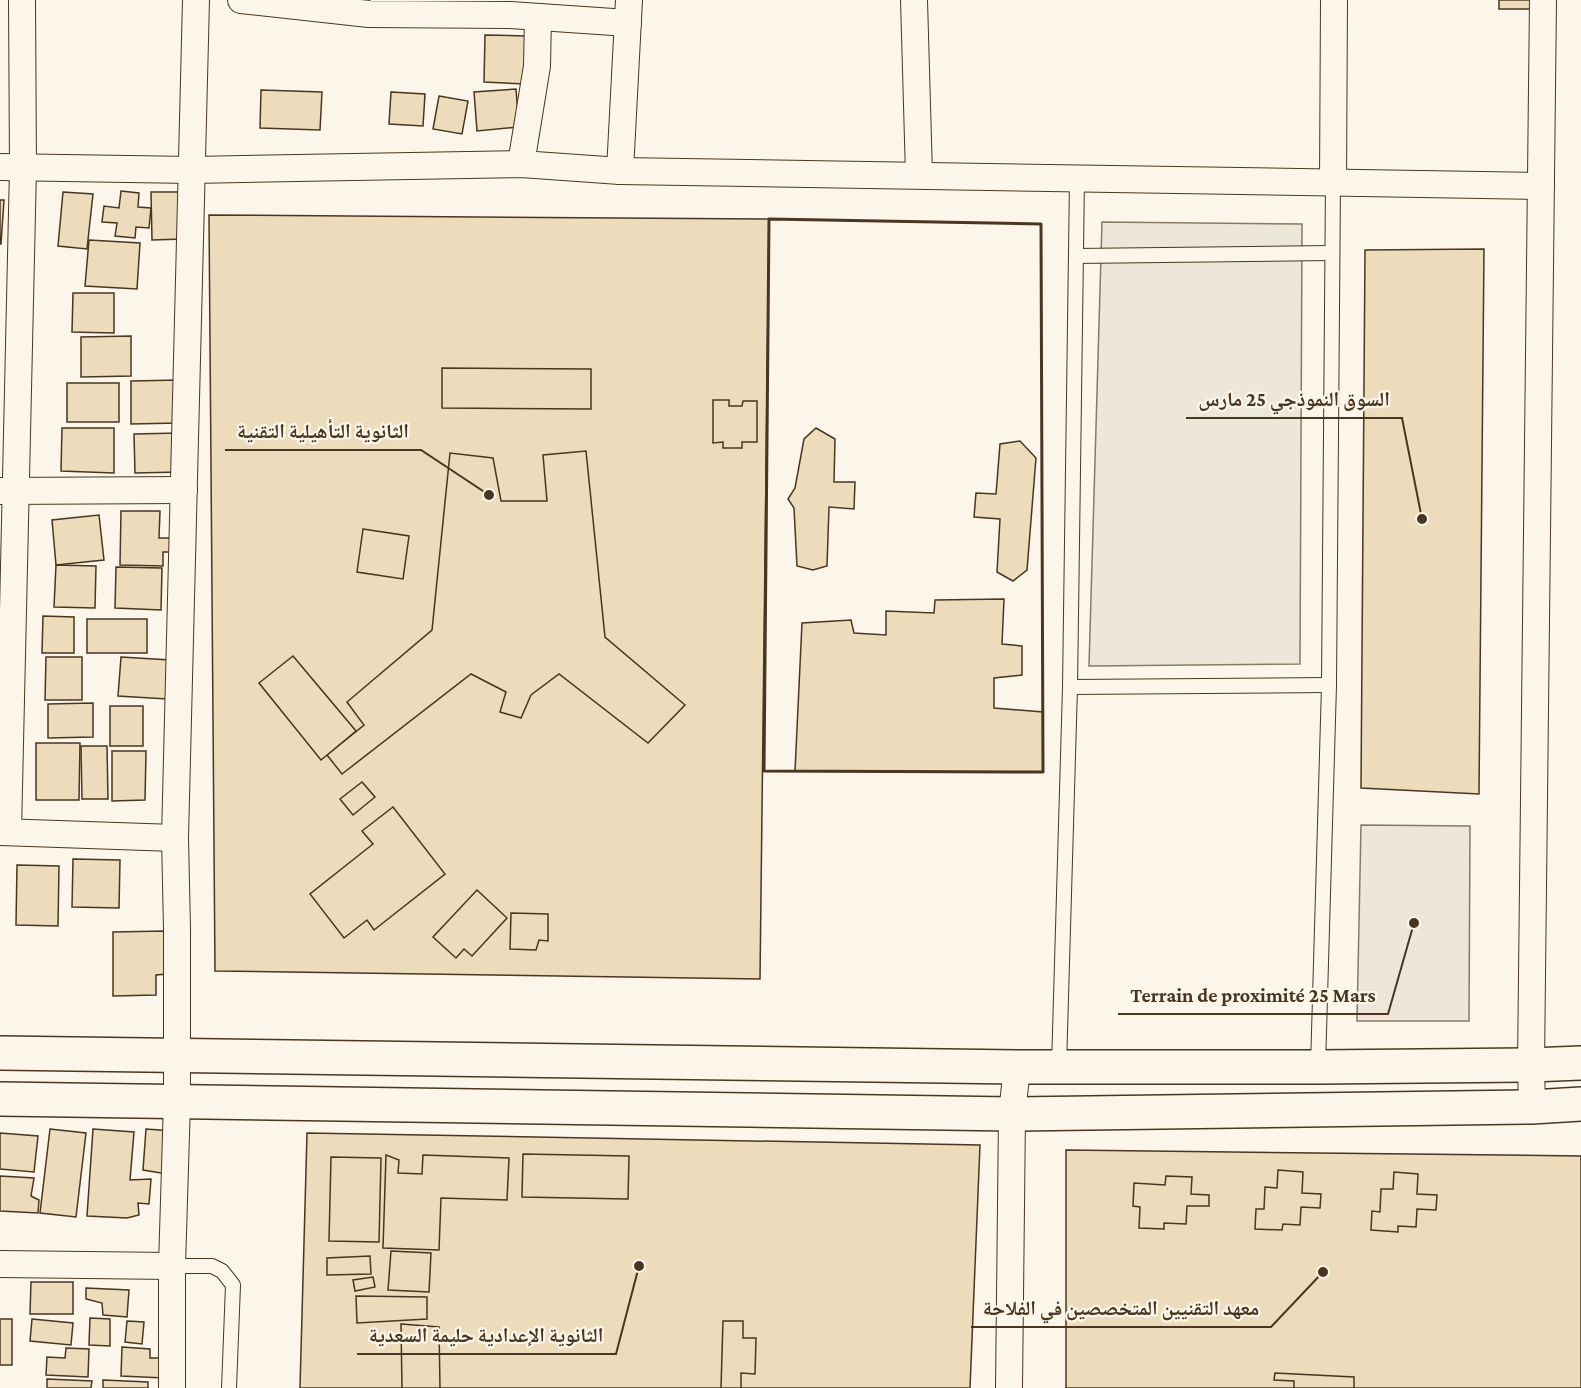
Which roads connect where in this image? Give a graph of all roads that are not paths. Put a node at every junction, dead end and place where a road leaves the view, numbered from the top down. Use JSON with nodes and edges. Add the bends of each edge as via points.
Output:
{"nodes":[{"id":1,"x":22,"y":0,"type":"edge"},
{"id":2,"x":196,"y":0,"type":"edge"},
{"id":3,"x":242,"y":0,"type":"edge"},
{"id":4,"x":914,"y":0,"type":"edge"},
{"id":5,"x":1334,"y":0,"type":"edge"},
{"id":6,"x":1543,"y":0,"type":"edge"},
{"id":7,"x":370,"y":7,"type":"edge"},
{"id":8,"x":510,"y":8,"type":"edge"},
{"id":9,"x":629,"y":11,"type":"edge"},
{"id":10,"x":538,"y":17,"type":"junction"},
{"id":11,"x":521,"y":164,"type":"junction"},
{"id":12,"x":11,"y":167,"type":"edge"},
{"id":13,"x":192,"y":170,"type":"junction"},
{"id":14,"x":620,"y":171,"type":"junction"},
{"id":15,"x":919,"y":175,"type":"junction"},
{"id":16,"x":1077,"y":179,"type":"junction"},
{"id":17,"x":1332,"y":183,"type":"junction"},
{"id":18,"x":1541,"y":186,"type":"junction"},
{"id":19,"x":1331,"y":253,"type":"junction"},
{"id":20,"x":1076,"y":256,"type":"junction"},
{"id":21,"x":8,"y":490,"type":"edge"},
{"id":22,"x":184,"y":490,"type":"junction"},
{"id":23,"x":1329,"y":685,"type":"junction"},
{"id":24,"x":1070,"y":687,"type":"junction"},
{"id":25,"x":4,"y":832,"type":"edge"},
{"id":26,"x":175,"y":838,"type":"junction"},
{"id":27,"x":0,"y":1053,"type":"edge"},
{"id":28,"x":176,"y":1054,"type":"junction"},
{"id":29,"x":1581,"y":1063,"type":"edge"},
{"id":30,"x":1531,"y":1065,"type":"junction"},
{"id":31,"x":1017,"y":1067,"type":"junction"},
{"id":32,"x":1059,"y":1067,"type":"junction"},
{"id":33,"x":1318,"y":1067,"type":"junction"},
{"id":34,"x":0,"y":1099,"type":"edge"},
{"id":35,"x":177,"y":1102,"type":"junction"},
{"id":36,"x":1581,"y":1104,"type":"edge"},
{"id":37,"x":1532,"y":1107,"type":"junction"},
{"id":38,"x":1012,"y":1114,"type":"junction"},
{"id":39,"x":0,"y":1264,"type":"edge"},
{"id":40,"x":172,"y":1266,"type":"junction"},
{"id":41,"x":172,"y":1388,"type":"edge"},
{"id":42,"x":229,"y":1388,"type":"edge"},
{"id":43,"x":1009,"y":1388,"type":"edge"}],
"edges":[{"from":1,"to":12,"type":"street"},
{"from":2,"to":13,"type":"street"},
{"from":3,"to":7,"type":"street"},
{"from":4,"to":15,"type":"street"},
{"from":5,"to":17,"type":"street"},
{"from":6,"to":18,"type":"street"},
{"from":7,"to":8,"type":"street"},
{"from":8,"to":10,"type":"street"},
{"from":9,"to":10,"type":"street"},
{"from":9,"to":14,"type":"street"},
{"from":10,"to":11,"type":"street","via":[[537,66]]},
{"from":11,"to":13,"type":"street"},
{"from":11,"to":14,"type":"street"},
{"from":12,"to":13,"type":"street"},
{"from":12,"to":21,"type":"street"},
{"from":13,"to":22,"type":"street"},
{"from":14,"to":15,"type":"street"},
{"from":15,"to":16,"type":"street"},
{"from":16,"to":17,"type":"street"},
{"from":16,"to":20,"type":"lane"},
{"from":17,"to":18,"type":"street"},
{"from":17,"to":19,"type":"lane"},
{"from":18,"to":30,"type":"street"},
{"from":19,"to":20,"type":"lane"},
{"from":19,"to":23,"type":"lane"},
{"from":20,"to":24,"type":"lane"},
{"from":21,"to":22,"type":"street"},
{"from":21,"to":25,"type":"street"},
{"from":22,"to":26,"type":"street"},
{"from":23,"to":24,"type":"lane"},
{"from":23,"to":33,"type":"lane"},
{"from":24,"to":32,"type":"lane"},
{"from":25,"to":26,"type":"street"},
{"from":26,"to":28,"type":"street"},
{"from":27,"to":28,"type":"street"},
{"from":28,"to":31,"type":"street"},
{"from":28,"to":35,"type":"street"},
{"from":29,"to":30,"type":"street"},
{"from":30,"to":33,"type":"street"},
{"from":30,"to":37,"type":"street"},
{"from":31,"to":32,"type":"street"},
{"from":31,"to":38,"type":"street"},
{"from":32,"to":33,"type":"street"},
{"from":34,"to":35,"type":"street"},
{"from":35,"to":38,"type":"street"},
{"from":35,"to":40,"type":"street"},
{"from":36,"to":37,"type":"street"},
{"from":37,"to":38,"type":"street"},
{"from":38,"to":43,"type":"street"},
{"from":39,"to":40,"type":"street"},
{"from":40,"to":41,"type":"street"},
{"from":40,"to":42,"type":"lane","via":[[212,1266],[222,1271],[233,1285]]}]}
